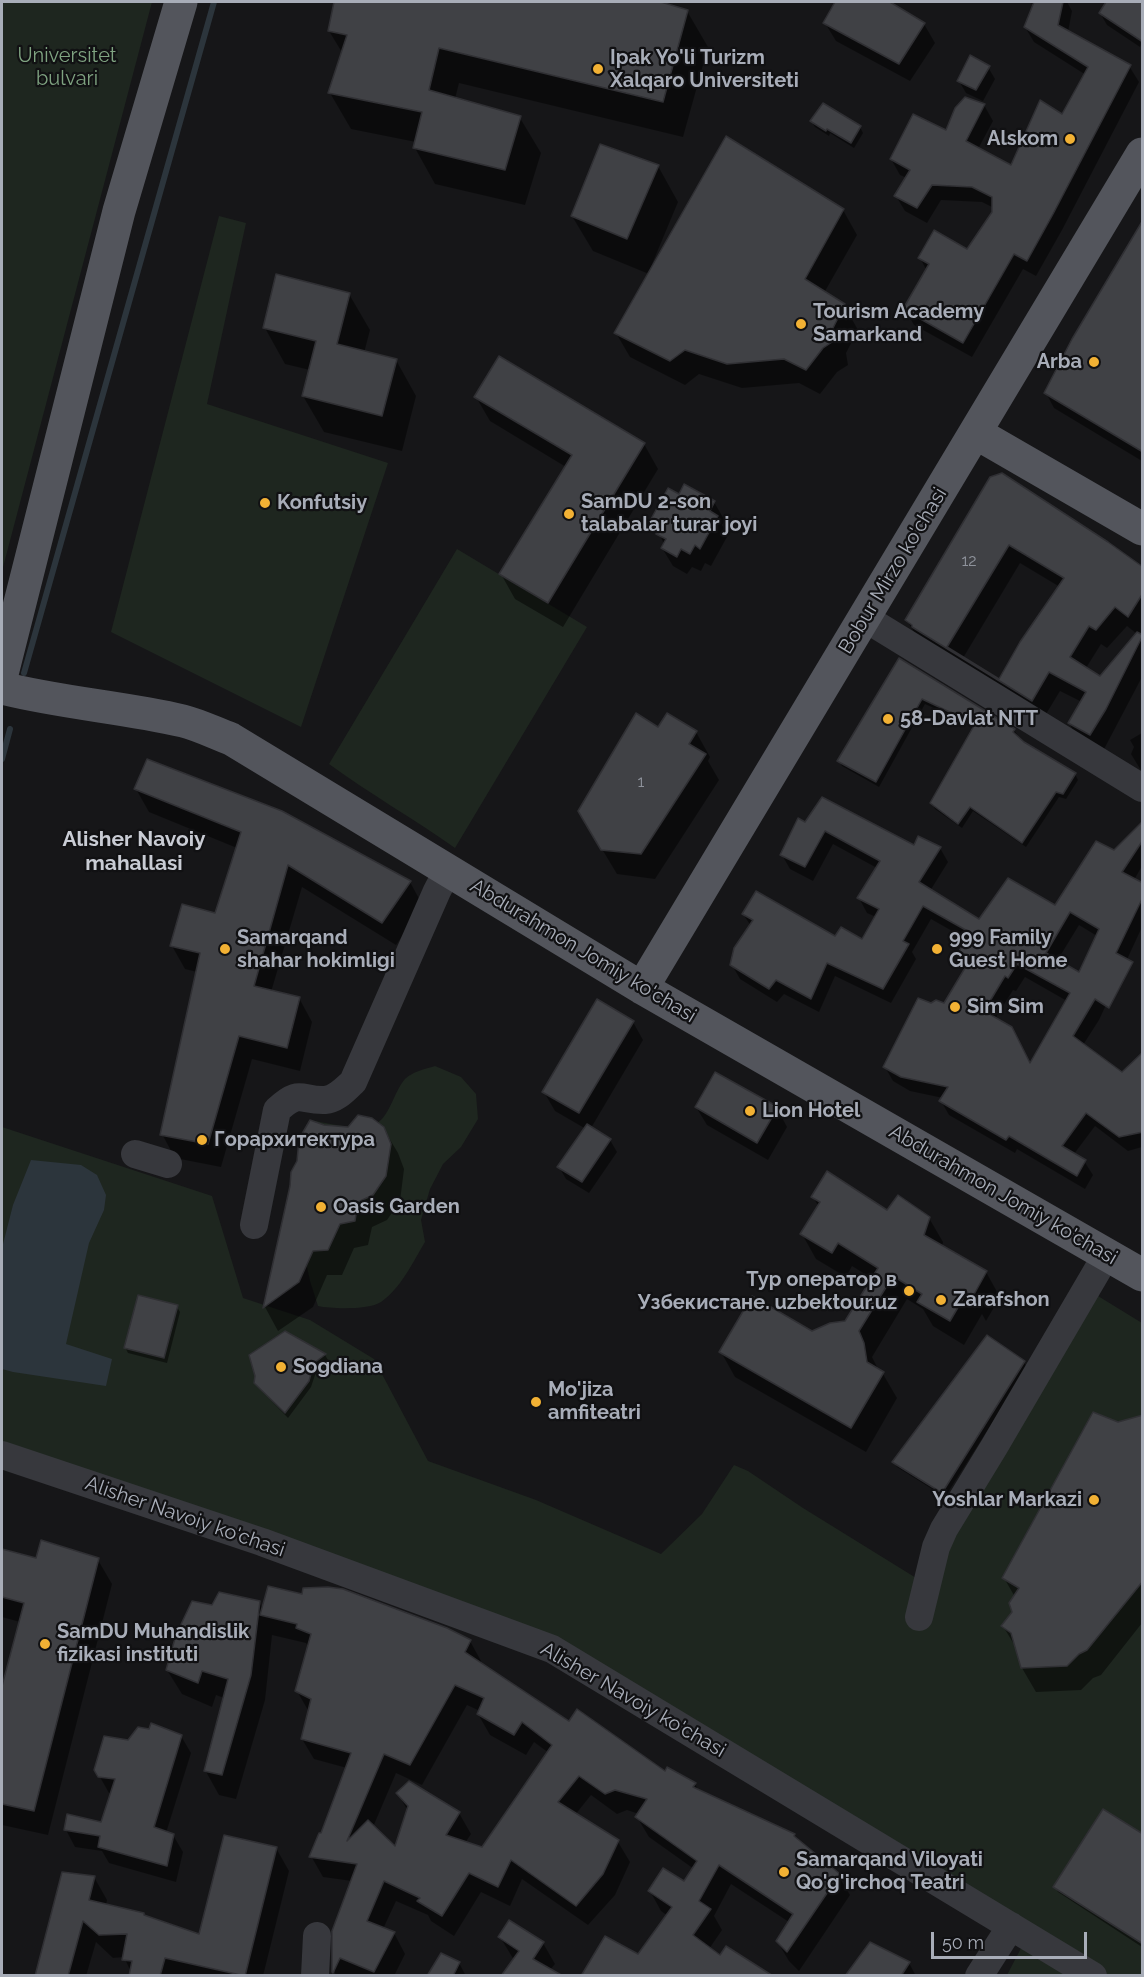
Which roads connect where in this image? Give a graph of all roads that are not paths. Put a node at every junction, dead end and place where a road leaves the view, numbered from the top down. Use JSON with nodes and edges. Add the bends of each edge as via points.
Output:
{"nodes":[{"id":1,"x":181,"y":2,"type":"edge"},
{"id":2,"x":1143,"y":154,"type":"edge"},
{"id":3,"x":976,"y":433,"type":"junction"},
{"id":4,"x":1143,"y":529,"type":"edge"},
{"id":5,"x":865,"y":618,"type":"junction"},
{"id":6,"x":2,"y":674,"type":"edge"},
{"id":7,"x":2,"y":688,"type":"edge"},
{"id":8,"x":1143,"y":788,"type":"edge"},
{"id":9,"x":448,"y":870,"type":"junction"},
{"id":10,"x":642,"y":987,"type":"junction"},
{"id":11,"x":135,"y":1154,"type":"dead end"},
{"id":12,"x":168,"y":1164,"type":"dead end"},
{"id":13,"x":254,"y":1225,"type":"dead end"},
{"id":14,"x":1107,"y":1254,"type":"junction"},
{"id":15,"x":1143,"y":1275,"type":"edge"},
{"id":16,"x":2,"y":1455,"type":"edge"},
{"id":17,"x":919,"y":1617,"type":"dead end"},
{"id":18,"x":1011,"y":1926,"type":"junction"},
{"id":19,"x":317,"y":1936,"type":"dead end"},
{"id":20,"x":315,"y":1976,"type":"edge"},
{"id":21,"x":979,"y":1976,"type":"edge"},
{"id":22,"x":1092,"y":1976,"type":"edge"}],
"edges":[{"from":1,"to":6,"type":"main road","via":[[119,211]]},
{"from":2,"to":3,"type":"main road","name":"Bobur Mirzo ko'chasi"},
{"from":3,"to":4,"type":"main road"},
{"from":3,"to":5,"type":"main road","name":"Bobur Mirzo ko'chasi"},
{"from":5,"to":8,"type":"street"},
{"from":5,"to":10,"type":"main road","name":"Bobur Mirzo ko'chasi"},
{"from":7,"to":9,"type":"main road","name":"Abdurahmon Jomiy ko'chasi","via":[[39,698],[185,722],[231,739]]},
{"from":9,"to":10,"type":"main road","name":"Abdurahmon Jomiy ko'chasi"},
{"from":9,"to":13,"type":"street","via":[[353,1082],[341,1094],[327,1100],[302,1096],[288,1100],[277,1110]]},
{"from":10,"to":14,"type":"main road","name":"Abdurahmon Jomiy ko'chasi"},
{"from":11,"to":12,"type":"street"},
{"from":14,"to":15,"type":"main road","name":"Abdurahmon Jomiy ko'chasi"},
{"from":14,"to":17,"type":"street","via":[[944,1529]]},
{"from":16,"to":18,"type":"street","name":"Alisher Navoiy ko'chasi","via":[[262,1542],[552,1649]]},
{"from":18,"to":21,"type":"street"},
{"from":18,"to":22,"type":"street","name":"Alisher Navoiy ko'chasi"},
{"from":19,"to":20,"type":"street"}]}
